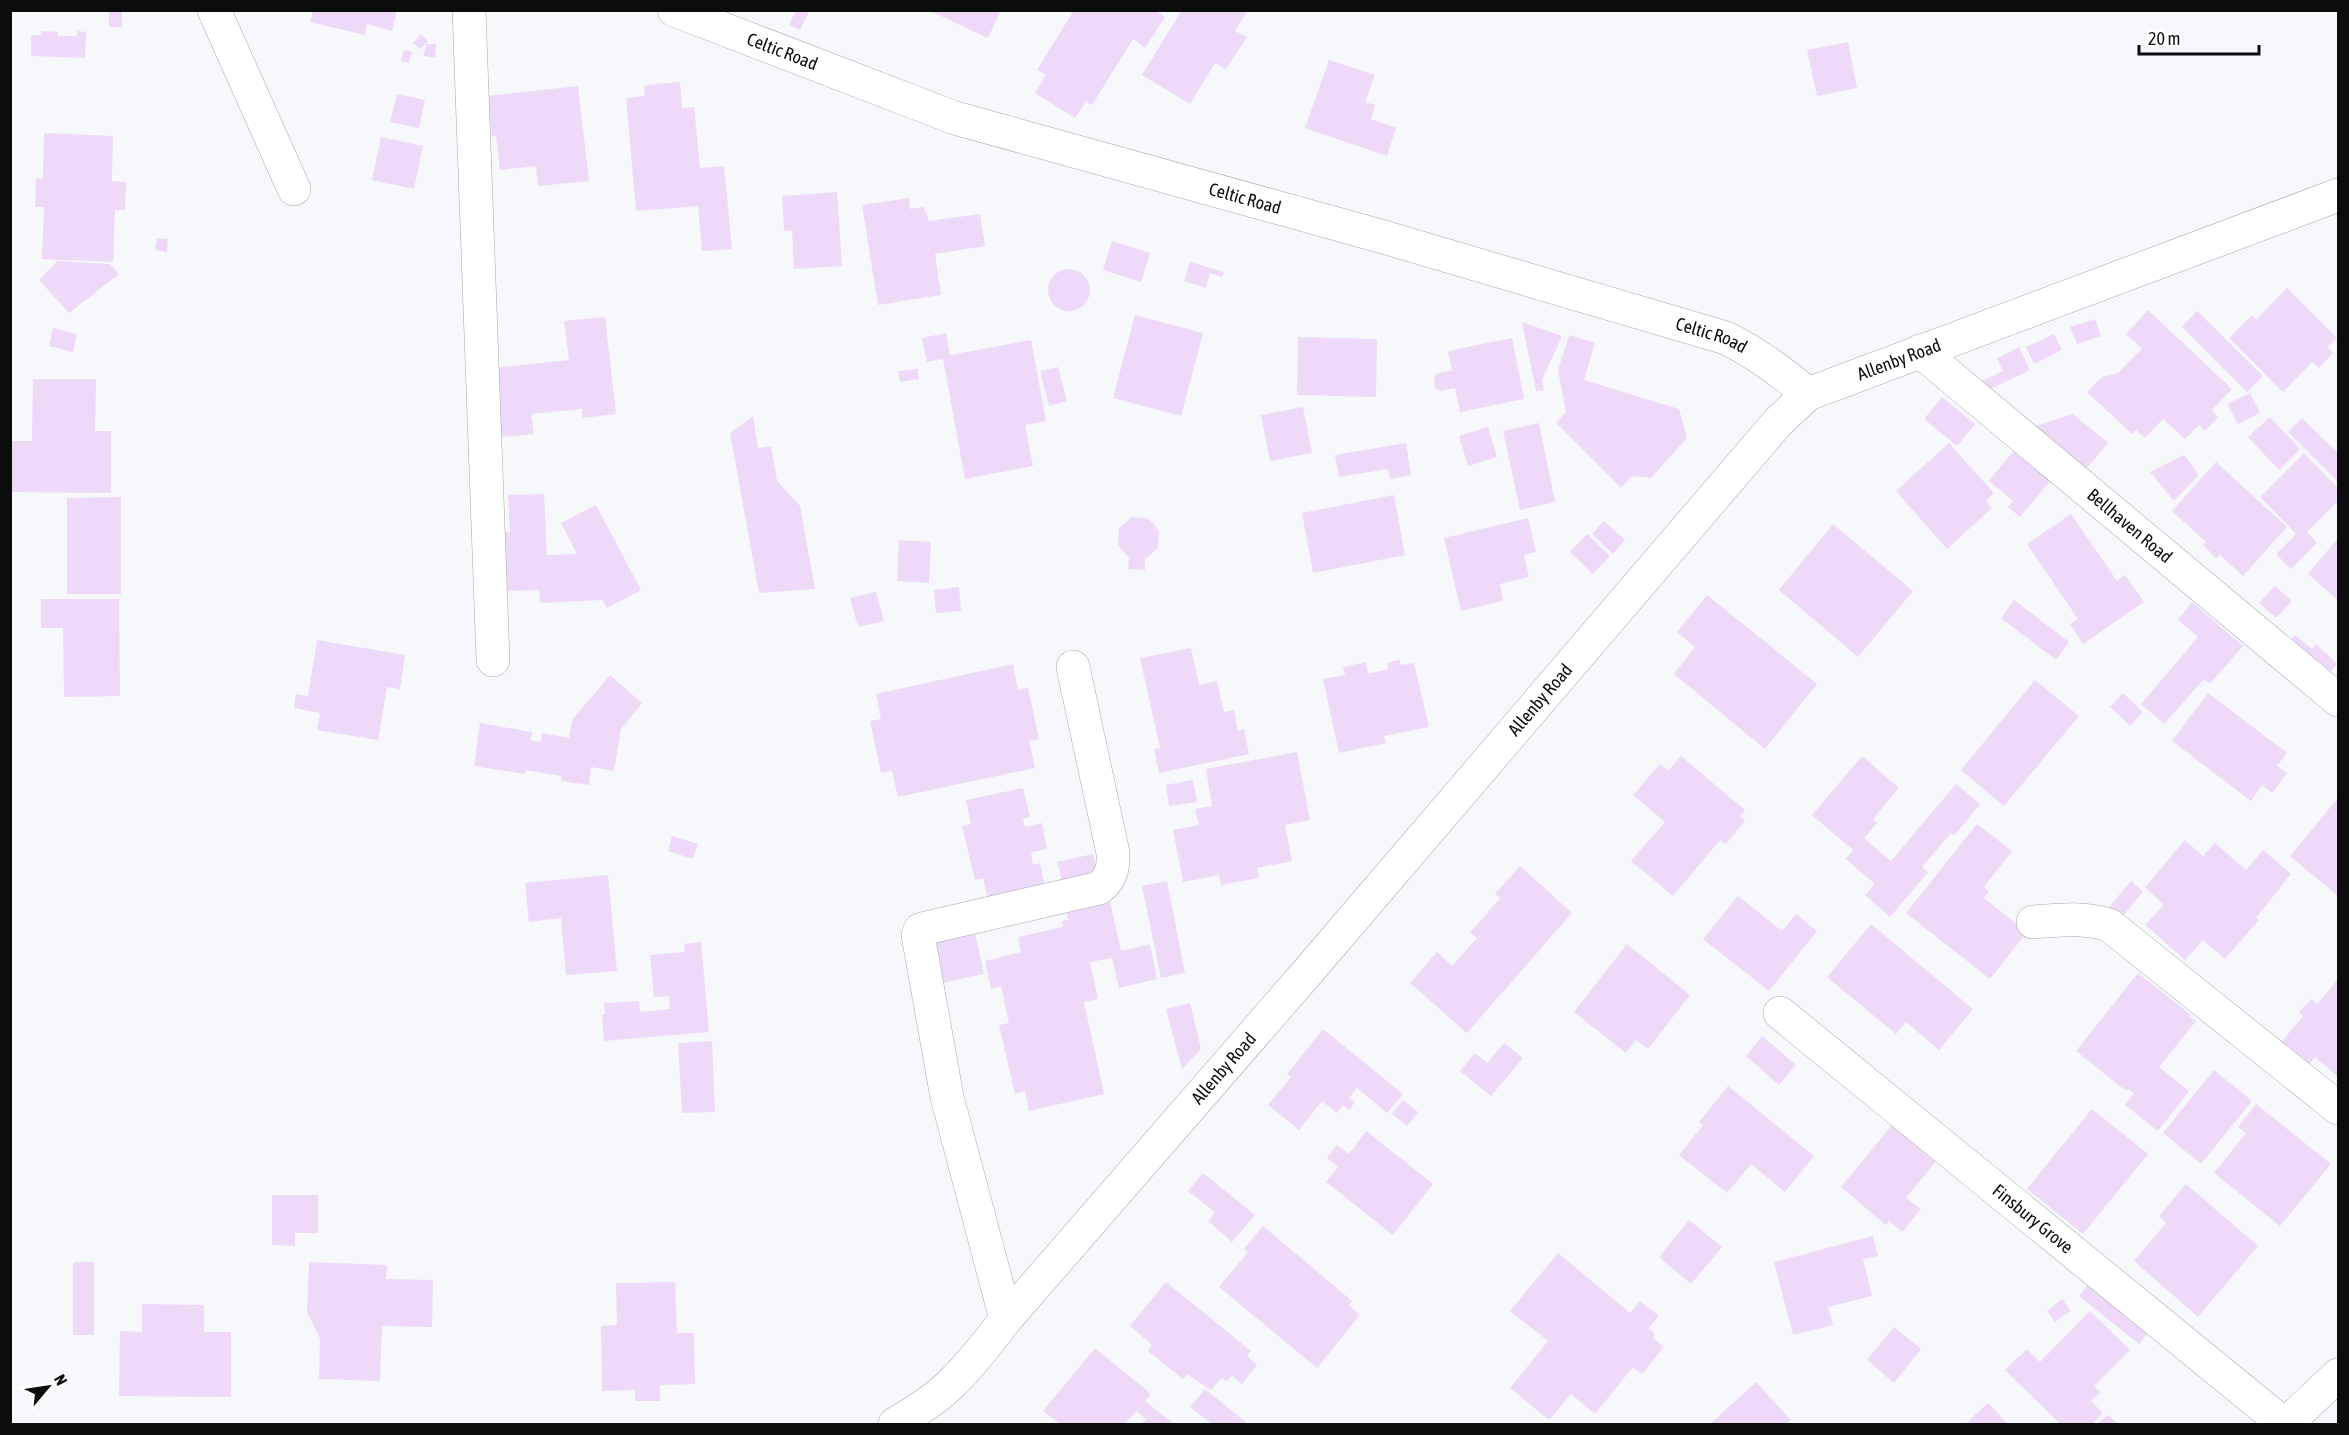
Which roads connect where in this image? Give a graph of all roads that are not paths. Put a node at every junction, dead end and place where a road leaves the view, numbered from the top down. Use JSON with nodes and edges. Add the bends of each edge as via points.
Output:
{"nodes":[{"id":1,"x":214,"y":10,"type":"edge"},
{"id":2,"x":468,"y":10,"type":"edge"},
{"id":3,"x":674,"y":10,"type":"edge"},
{"id":4,"x":294,"y":189,"type":"dead end"},
{"id":5,"x":2338,"y":195,"type":"edge"},
{"id":6,"x":1920,"y":351,"type":"junction"},
{"id":7,"x":1808,"y":394,"type":"junction"},
{"id":8,"x":493,"y":660,"type":"dead end"},
{"id":9,"x":1073,"y":667,"type":"dead end"},
{"id":10,"x":2338,"y":700,"type":"edge"},
{"id":11,"x":2033,"y":922,"type":"dead end"},
{"id":12,"x":1780,"y":1013,"type":"dead end"},
{"id":13,"x":2338,"y":1108,"type":"edge"},
{"id":14,"x":1006,"y":1319,"type":"junction"},
{"id":15,"x":2338,"y":1375,"type":"edge"},
{"id":16,"x":895,"y":1425,"type":"edge"},
{"id":17,"x":2285,"y":1425,"type":"edge"}],
"edges":[{"from":1,"to":4,"type":"street"},
{"from":2,"to":8,"type":"street"},
{"from":3,"to":7,"type":"street","name":"Celtic Road","via":[[955,118],[1380,236],[1726,338],[1761,357]]},
{"from":5,"to":6,"type":"street","name":"Allenby Road"},
{"from":6,"to":7,"type":"street","name":"Allenby Road"},
{"from":6,"to":10,"type":"street","name":"Bellhaven Road"},
{"from":7,"to":14,"type":"street","name":"Allenby Road","via":[[1778,422]]},
{"from":9,"to":14,"type":"street","via":[[1113,853],[1113,868],[1107,880],[1099,888],[926,928],[918,935],[947,1097]]},
{"from":11,"to":13,"type":"street","via":[[2078,919],[2109,925]]},
{"from":12,"to":17,"type":"street","name":"Finsbury Grove"},
{"from":14,"to":16,"type":"street","name":"Allenby Road","via":[[954,1381]]},
{"from":15,"to":17,"type":"street"}]}
